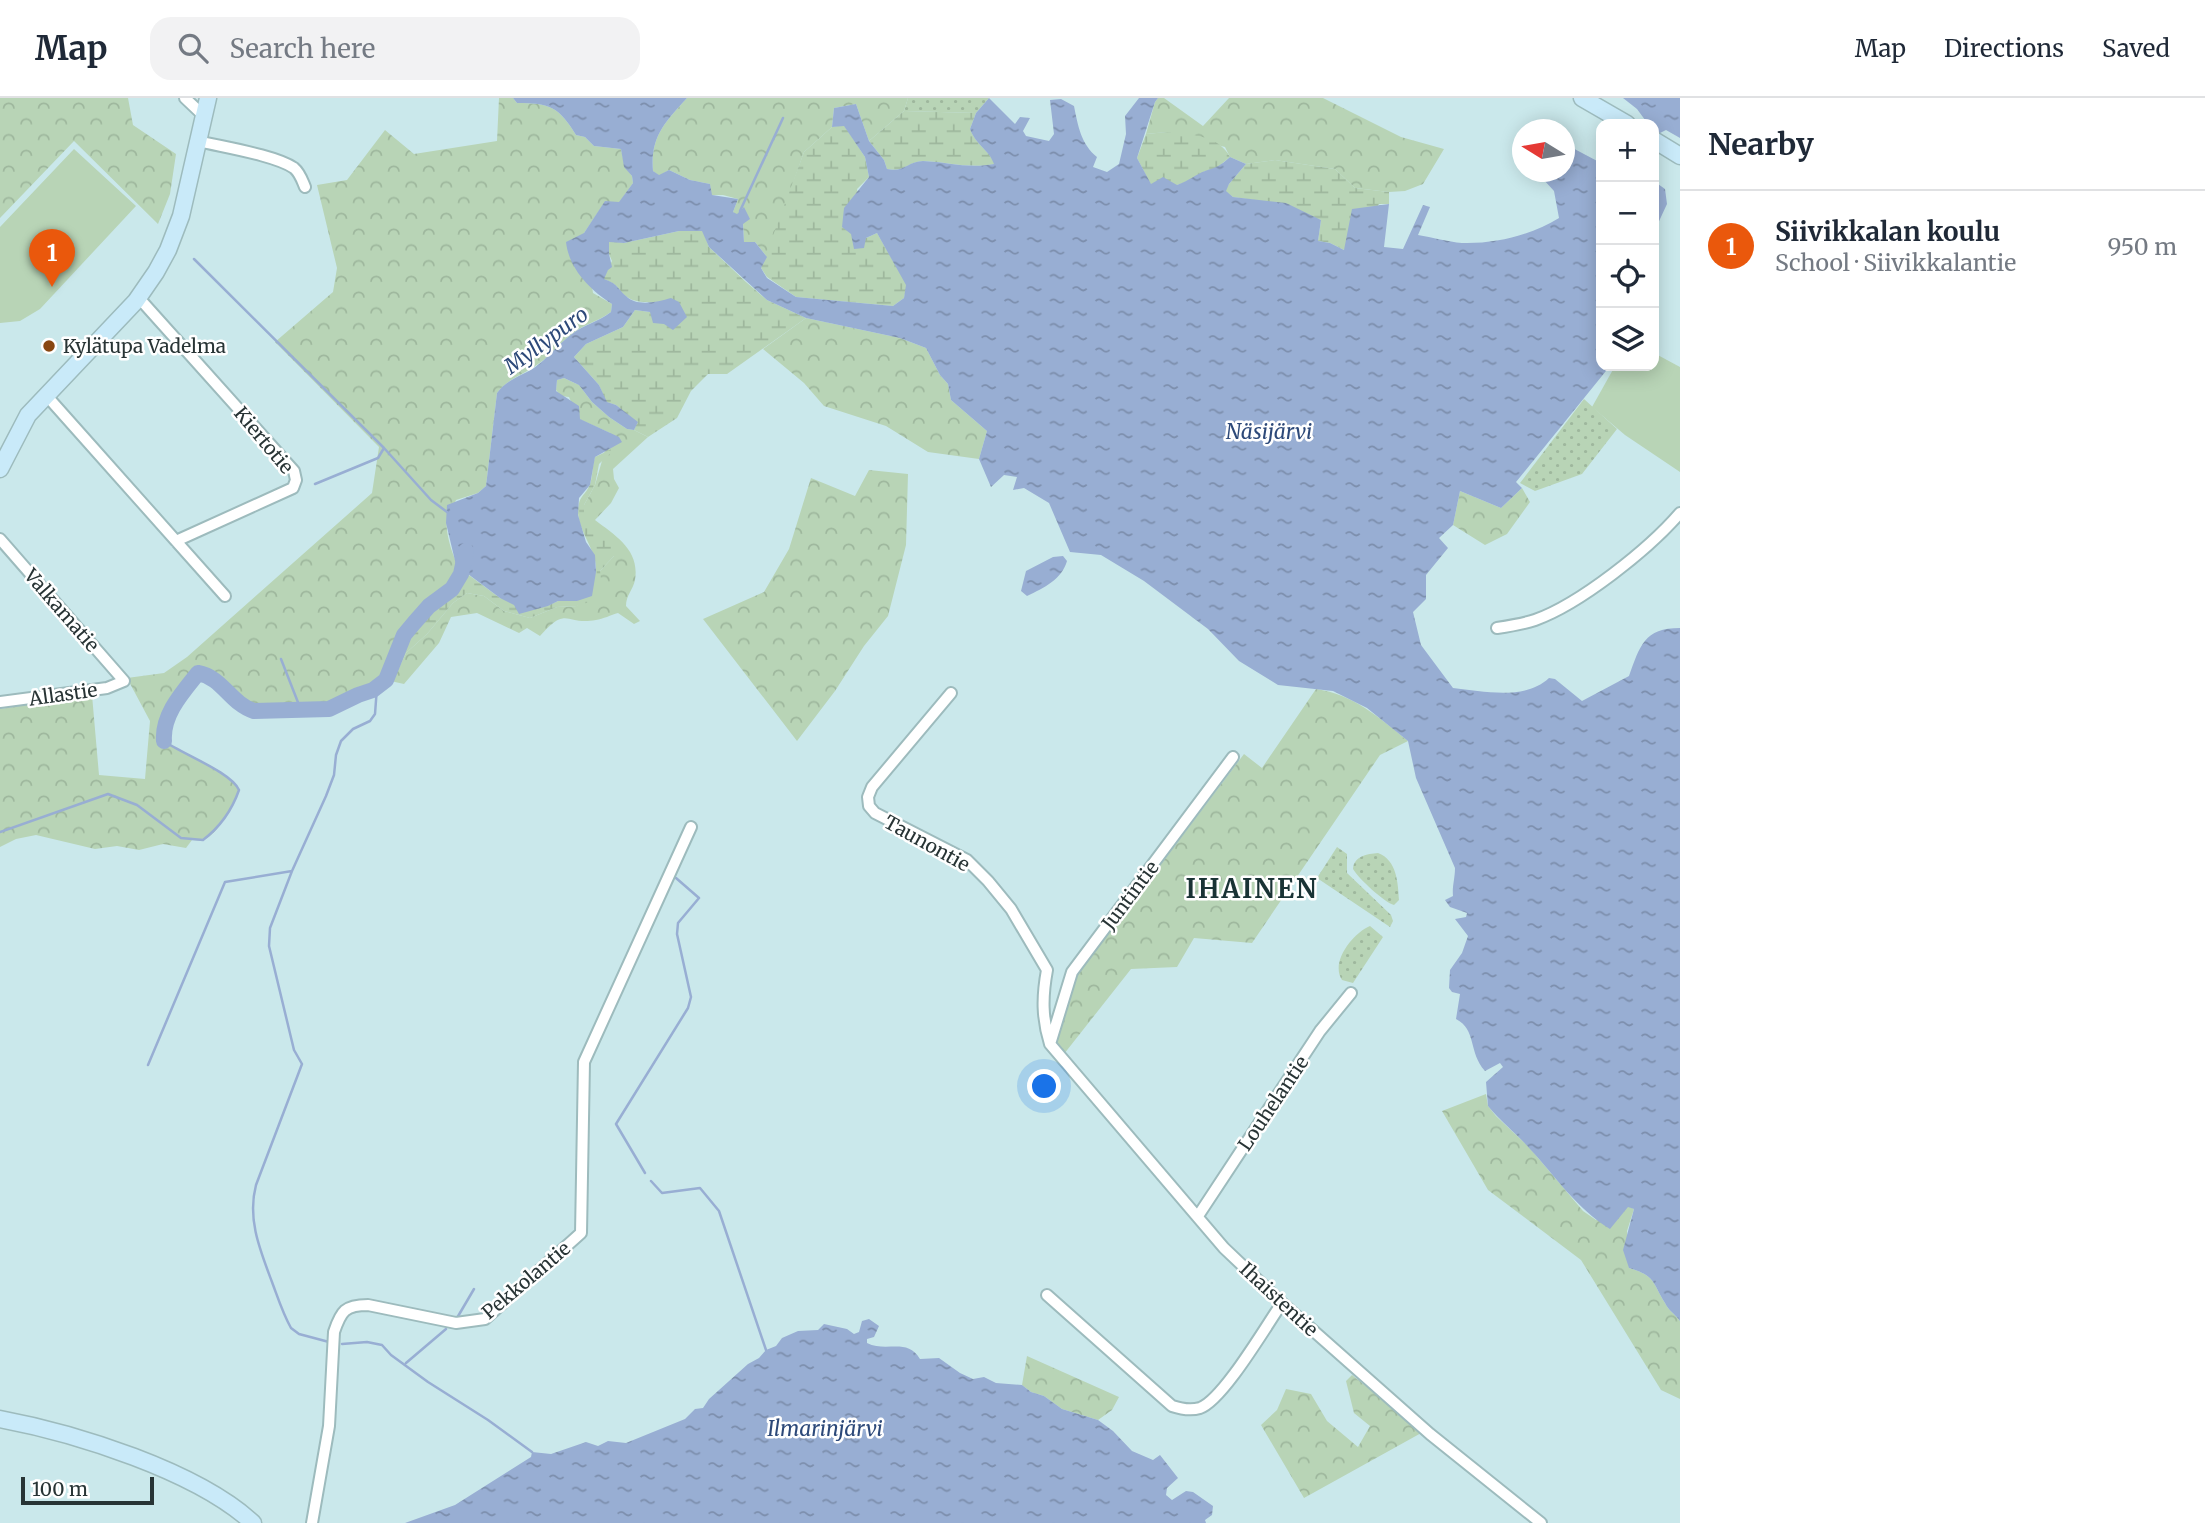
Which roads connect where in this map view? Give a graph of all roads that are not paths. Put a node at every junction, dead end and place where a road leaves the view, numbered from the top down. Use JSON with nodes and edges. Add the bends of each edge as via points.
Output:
{"nodes":[{"id":1,"x":185,"y":98,"type":"edge"},
{"id":2,"x":208,"y":98,"type":"edge"},
{"id":3,"x":1582,"y":98,"type":"edge"},
{"id":4,"x":204,"y":116,"type":"junction"},
{"id":5,"x":1618,"y":119,"type":"edge"},
{"id":6,"x":198,"y":141,"type":"junction"},
{"id":7,"x":1659,"y":143,"type":"edge"},
{"id":8,"x":1680,"y":156,"type":"edge"},
{"id":9,"x":305,"y":187,"type":"dead end"},
{"id":10,"x":139,"y":298,"type":"junction"},
{"id":11,"x":46,"y":395,"type":"junction"},
{"id":12,"x":2,"y":460,"type":"edge"},
{"id":13,"x":1680,"y":513,"type":"edge"},
{"id":14,"x":0,"y":539,"type":"edge"},
{"id":15,"x":176,"y":541,"type":"junction"},
{"id":16,"x":225,"y":596,"type":"dead end"},
{"id":17,"x":1497,"y":628,"type":"dead end"},
{"id":18,"x":124,"y":681,"type":"joint"},
{"id":19,"x":951,"y":693,"type":"dead end"},
{"id":20,"x":0,"y":702,"type":"edge"},
{"id":21,"x":1233,"y":757,"type":"dead end"},
{"id":22,"x":691,"y":827,"type":"dead end"},
{"id":23,"x":1350,"y":993,"type":"dead end"},
{"id":24,"x":1050,"y":1044,"type":"junction"},
{"id":25,"x":1198,"y":1216,"type":"junction"},
{"id":26,"x":1047,"y":1295,"type":"dead end"},
{"id":27,"x":1282,"y":1303,"type":"junction"},
{"id":28,"x":0,"y":1419,"type":"edge"},
{"id":29,"x":253,"y":1523,"type":"edge"},
{"id":30,"x":313,"y":1523,"type":"edge"},
{"id":31,"x":1541,"y":1523,"type":"edge"}],
"edges":[{"from":1,"to":4,"type":"street"},
{"from":2,"to":4,"type":"main road"},
{"from":3,"to":5,"type":"main road"},
{"from":4,"to":6,"type":"main road"},
{"from":6,"to":9,"type":"street","via":[[292,167]]},
{"from":6,"to":10,"type":"main road","via":[[181,216]]},
{"from":7,"to":8,"type":"main road"},
{"from":10,"to":11,"type":"main road"},
{"from":10,"to":15,"type":"street","name":"Kiertotie","via":[[294,471],[296,480],[293,488]]},
{"from":11,"to":12,"type":"main road","via":[[23,421]]},
{"from":11,"to":15,"type":"street"},
{"from":13,"to":17,"type":"street","via":[[1642,549],[1577,597],[1534,620]]},
{"from":14,"to":18,"type":"street","name":"Valkamatie"},
{"from":15,"to":16,"type":"street"},
{"from":18,"to":20,"type":"street","name":"Allastie","via":[[107,688]]},
{"from":19,"to":24,"type":"street","name":"Taunontie","via":[[872,787],[869,806],[893,824],[967,860],[1011,909],[1047,970],[1043,1019]]},
{"from":21,"to":24,"type":"street","name":"Juntintie","via":[[1072,972]]},
{"from":22,"to":30,"type":"street","name":"Pekkolantie","via":[[584,1062],[581,1233],[485,1319],[456,1323],[368,1305],[345,1310],[334,1332],[330,1426]]},
{"from":23,"to":25,"type":"street","name":"Louhelantie"},
{"from":24,"to":25,"type":"street","name":"Ihaistentie"},
{"from":25,"to":27,"type":"street","name":"Ihaistentie","via":[[1224,1248]]},
{"from":26,"to":27,"type":"street","via":[[1172,1406],[1185,1409],[1203,1407],[1218,1394]]},
{"from":27,"to":31,"type":"street","name":"Ihaistentie","via":[[1430,1434]]},
{"from":28,"to":29,"type":"main road","via":[[74,1438],[153,1466],[205,1489]]}]}
